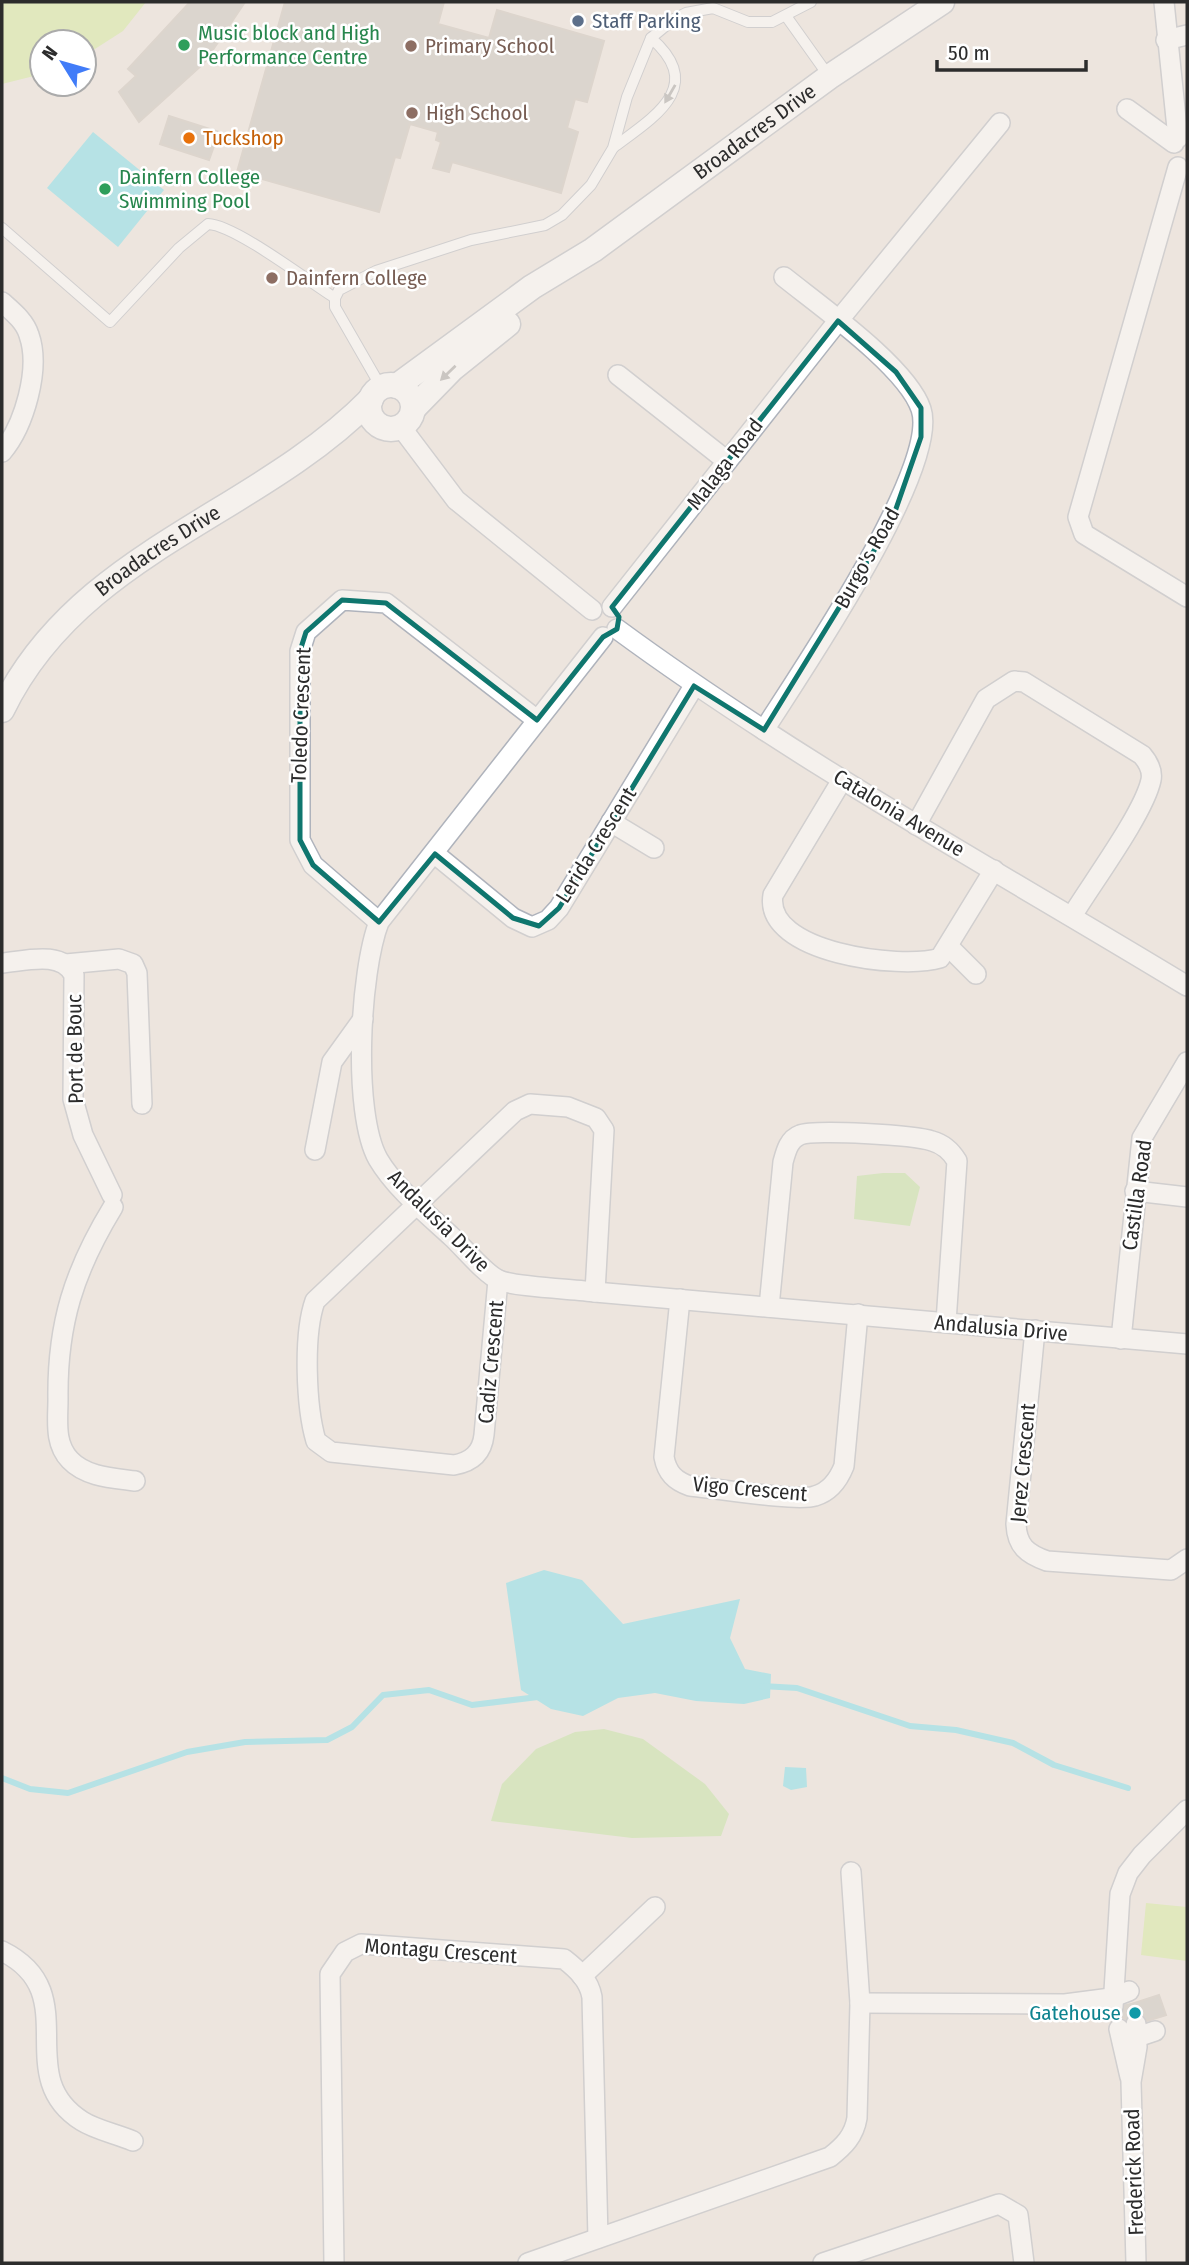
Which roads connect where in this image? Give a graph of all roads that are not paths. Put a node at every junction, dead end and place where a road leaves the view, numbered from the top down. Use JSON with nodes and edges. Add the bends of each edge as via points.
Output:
{"nodes":[{"id":1,"x":811,"y":2,"type":"edge"},
{"id":2,"x":942,"y":2,"type":"edge"},
{"id":3,"x":962,"y":2,"type":"edge"},
{"id":4,"x":1164,"y":2,"type":"edge"},
{"id":5,"x":786,"y":16,"type":"junction"},
{"id":6,"x":922,"y":18,"type":"junction"},
{"id":7,"x":1187,"y":35,"type":"edge"},
{"id":8,"x":651,"y":38,"type":"junction"},
{"id":9,"x":1166,"y":40,"type":"junction"},
{"id":10,"x":829,"y":77,"type":"junction"},
{"id":11,"x":1127,"y":108,"type":"dead end"},
{"id":12,"x":1000,"y":123,"type":"dead end"},
{"id":13,"x":1180,"y":138,"type":"edge"},
{"id":14,"x":613,"y":148,"type":"junction"},
{"id":15,"x":1183,"y":169,"type":"edge"},
{"id":16,"x":2,"y":228,"type":"edge"},
{"id":17,"x":593,"y":250,"type":"junction"},
{"id":18,"x":784,"y":276,"type":"dead end"},
{"id":19,"x":335,"y":298,"type":"junction"},
{"id":20,"x":2,"y":302,"type":"edge"},
{"id":21,"x":838,"y":321,"type":"junction"},
{"id":22,"x":618,"y":375,"type":"dead end"},
{"id":23,"x":383,"y":390,"type":"junction"},
{"id":24,"x":398,"y":421,"type":"junction"},
{"id":25,"x":344,"y":426,"type":"junction"},
{"id":26,"x":2,"y":452,"type":"edge"},
{"id":27,"x":727,"y":461,"type":"junction"},
{"id":28,"x":1186,"y":595,"type":"edge"},
{"id":29,"x":602,"y":609,"type":"junction"},
{"id":30,"x":610,"y":633,"type":"junction"},
{"id":31,"x":694,"y":686,"type":"junction"},
{"id":32,"x":2,"y":709,"type":"edge"},
{"id":33,"x":537,"y":720,"type":"junction"},
{"id":34,"x":764,"y":730,"type":"junction"},
{"id":35,"x":842,"y":780,"type":"junction"},
{"id":36,"x":611,"y":822,"type":"junction"},
{"id":37,"x":916,"y":825,"type":"junction"},
{"id":38,"x":654,"y":848,"type":"dead end"},
{"id":39,"x":435,"y":854,"type":"junction"},
{"id":40,"x":994,"y":870,"type":"junction"},
{"id":41,"x":1072,"y":916,"type":"junction"},
{"id":42,"x":379,"y":922,"type":"junction"},
{"id":43,"x":949,"y":947,"type":"junction"},
{"id":44,"x":2,"y":963,"type":"edge"},
{"id":45,"x":66,"y":964,"type":"junction"},
{"id":46,"x":976,"y":974,"type":"dead end"},
{"id":47,"x":1187,"y":986,"type":"edge"},
{"id":48,"x":363,"y":1019,"type":"junction"},
{"id":49,"x":1187,"y":1062,"type":"edge"},
{"id":50,"x":142,"y":1104,"type":"dead end"},
{"id":51,"x":315,"y":1150,"type":"dead end"},
{"id":52,"x":1135,"y":1191,"type":"junction"},
{"id":53,"x":1187,"y":1197,"type":"edge"},
{"id":54,"x":416,"y":1203,"type":"junction"},
{"id":55,"x":498,"y":1280,"type":"junction"},
{"id":56,"x":594,"y":1292,"type":"junction"},
{"id":57,"x":680,"y":1299,"type":"junction"},
{"id":58,"x":769,"y":1307,"type":"junction"},
{"id":59,"x":858,"y":1314,"type":"junction"},
{"id":60,"x":946,"y":1322,"type":"junction"},
{"id":61,"x":1035,"y":1330,"type":"junction"},
{"id":62,"x":1121,"y":1339,"type":"junction"},
{"id":63,"x":1187,"y":1344,"type":"edge"},
{"id":64,"x":135,"y":1481,"type":"dead end"},
{"id":65,"x":1187,"y":1559,"type":"edge"},
{"id":66,"x":1187,"y":1810,"type":"edge"},
{"id":67,"x":851,"y":1872,"type":"dead end"},
{"id":68,"x":655,"y":1907,"type":"dead end"},
{"id":69,"x":2,"y":1951,"type":"edge"},
{"id":70,"x":582,"y":1976,"type":"junction"},
{"id":71,"x":860,"y":2003,"type":"junction"},
{"id":72,"x":1133,"y":2033,"type":"tunnel mouth"},
{"id":73,"x":133,"y":2141,"type":"dead end"},
{"id":74,"x":598,"y":2238,"type":"junction"},
{"id":75,"x":864,"y":2257,"type":"edge"},
{"id":76,"x":334,"y":2263,"type":"edge"},
{"id":77,"x":528,"y":2263,"type":"edge"},
{"id":78,"x":823,"y":2263,"type":"edge"},
{"id":79,"x":1024,"y":2263,"type":"edge"},
{"id":80,"x":1136,"y":2263,"type":"edge"}],
"edges":[{"from":1,"to":5,"type":"lane"},
{"from":2,"to":6,"type":"street","name":"Broadacres Drive"},
{"from":3,"to":6,"type":"street","name":"Broadacres Drive"},
{"from":4,"to":9,"type":"street"},
{"from":5,"to":8,"type":"lane","via":[[758,23],[713,8],[686,13]]},
{"from":5,"to":10,"type":"lane"},
{"from":6,"to":10,"type":"street","name":"Broadacres Drive"},
{"from":7,"to":9,"type":"street"},
{"from":8,"to":14,"type":"lane"},
{"from":8,"to":14,"type":"lane","one_way":true,"via":[[673,62],[675,89],[653,117]]},
{"from":9,"to":13,"type":"street"},
{"from":10,"to":17,"type":"street","name":"Broadacres Drive"},
{"from":11,"to":13,"type":"street"},
{"from":12,"to":21,"type":"street","name":"Malaga Road"},
{"from":13,"to":15,"type":"street","via":[[1172,156]]},
{"from":14,"to":19,"type":"lane","via":[[580,199],[545,225],[471,240],[376,271],[348,283]]},
{"from":15,"to":28,"type":"street","via":[[1078,517],[1084,534]]},
{"from":16,"to":19,"type":"lane","via":[[110,322],[179,248],[208,224],[239,236]]},
{"from":17,"to":23,"type":"street","name":"Broadacres Drive"},
{"from":17,"to":24,"type":"street","name":"Broadacres Drive","one_way":true},
{"from":18,"to":21,"type":"street"},
{"from":19,"to":23,"type":"lane","via":[[340,316]]},
{"from":20,"to":26,"type":"street","via":[[28,331],[31,363],[24,413]]},
{"from":21,"to":27,"type":"street","name":"Malaga Road"},
{"from":21,"to":34,"type":"street","name":"Burgo's Road","via":[[910,387],[923,416],[921,437],[891,523]]},
{"from":22,"to":27,"type":"street"},
{"from":23,"to":24,"type":"street","via":[[409,394]]},
{"from":23,"to":24,"type":"street","via":[[370,414]]},
{"from":23,"to":25,"type":"street","name":"Broadacres Drive"},
{"from":24,"to":25,"type":"street"},
{"from":24,"to":29,"type":"street","via":[[456,500]]},
{"from":25,"to":32,"type":"street","name":"Broadacres Drive","via":[[97,589],[38,650]]},
{"from":27,"to":29,"type":"street","name":"Malaga Road"},
{"from":29,"to":30,"type":"street","via":[[619,617]]},
{"from":29,"to":30,"type":"street","via":[[588,623],[596,635]]},
{"from":30,"to":31,"type":"street","name":"Catalonia Avenue"},
{"from":30,"to":33,"type":"street","name":"Andalusia Drive"},
{"from":31,"to":34,"type":"street","name":"Catalonia Avenue"},
{"from":31,"to":36,"type":"street","name":"Lerida Crescent"},
{"from":33,"to":39,"type":"street","name":"Andalusia Drive"},
{"from":33,"to":42,"type":"street","name":"Toledo Crescent","via":[[386,603],[342,600],[306,632],[300,651],[300,840],[313,865]]},
{"from":34,"to":35,"type":"street","name":"Catalonia Avenue"},
{"from":35,"to":37,"type":"street","name":"Catalonia Avenue"},
{"from":35,"to":43,"type":"street","via":[[773,895],[778,921],[826,952],[841,956],[930,961],[940,958]]},
{"from":36,"to":38,"type":"street"},
{"from":36,"to":39,"type":"street","name":"Lerida Crescent","via":[[559,908],[539,926],[513,919]]},
{"from":37,"to":40,"type":"street","name":"Catalonia Avenue"},
{"from":37,"to":41,"type":"street","via":[[986,699],[1014,681],[1024,682],[1149,763],[1152,778],[1140,805]]},
{"from":39,"to":42,"type":"street","name":"Andalusia Drive"},
{"from":40,"to":41,"type":"street","name":"Catalonia Avenue"},
{"from":40,"to":43,"type":"street"},
{"from":41,"to":47,"type":"street","name":"Catalonia Avenue"},
{"from":42,"to":48,"type":"street","name":"Andalusia Drive","via":[[367,964]]},
{"from":43,"to":46,"type":"street"},
{"from":44,"to":45,"type":"street","name":"Port de Bouc","via":[[52,959]]},
{"from":45,"to":50,"type":"street","via":[[119,959],[133,964]]},
{"from":45,"to":64,"type":"street","name":"Port de Bouc","via":[[74,975],[73,1098],[80,1127],[113,1201],[80,1269],[60,1338],[57,1430],[62,1448],[76,1466],[104,1477]]},
{"from":48,"to":51,"type":"street","via":[[332,1062]]},
{"from":48,"to":54,"type":"street","name":"Andalusia Drive","via":[[368,1132],[378,1159]]},
{"from":49,"to":52,"type":"street","name":"Castilla Road","via":[[1142,1138]]},
{"from":52,"to":53,"type":"street"},
{"from":52,"to":62,"type":"street","name":"Castilla Road"},
{"from":54,"to":55,"type":"street","name":"Andalusia Drive"},
{"from":54,"to":55,"type":"street","name":"Cadiz Crescent","via":[[315,1301],[309,1338],[316,1441],[331,1452],[454,1465],[473,1457],[483,1445]]},
{"from":54,"to":56,"type":"street","name":"Cadiz Crescent","via":[[522,1107],[554,1105],[591,1115],[605,1139]]},
{"from":55,"to":56,"type":"street","name":"Andalusia Drive"},
{"from":56,"to":57,"type":"street","name":"Andalusia Drive"},
{"from":57,"to":58,"type":"street","name":"Andalusia Drive"},
{"from":57,"to":59,"type":"street","name":"Vigo Crescent","via":[[666,1469],[690,1486],[800,1497],[825,1492],[844,1466]]},
{"from":58,"to":59,"type":"street","name":"Andalusia Drive"},
{"from":58,"to":60,"type":"street","via":[[783,1162],[789,1143],[798,1135],[824,1132],[931,1140],[957,1161]]},
{"from":59,"to":60,"type":"street","name":"Andalusia Drive"},
{"from":60,"to":61,"type":"street","name":"Andalusia Drive"},
{"from":61,"to":62,"type":"street","name":"Andalusia Drive"},
{"from":61,"to":65,"type":"street","name":"Jerez Crescent","via":[[1016,1524],[1022,1548],[1047,1561],[1171,1570]]},
{"from":62,"to":63,"type":"street","name":"Andalusia Drive"},
{"from":66,"to":71,"type":"street","via":[[1142,1855],[1120,1894],[1115,1964],[1121,2000]]},
{"from":67,"to":71,"type":"street"},
{"from":68,"to":70,"type":"street"},
{"from":69,"to":73,"type":"street","via":[[20,1960],[36,1977],[46,2014],[48,2080],[59,2099],[82,2121]]},
{"from":70,"to":74,"type":"street","via":[[592,1997]]},
{"from":70,"to":76,"type":"street","name":"Montagu Crescent","via":[[564,1959],[361,1944],[345,1952],[330,1974],[329,1988]]},
{"from":71,"to":74,"type":"street","via":[[855,2129],[841,2148],[830,2157]]},
{"from":72,"to":80,"type":"street","name":"Frederick Road"},
{"from":74,"to":77,"type":"street"},
{"from":75,"to":78,"type":"street"},
{"from":75,"to":79,"type":"street","via":[[999,2204],[1018,2215]]}]}
